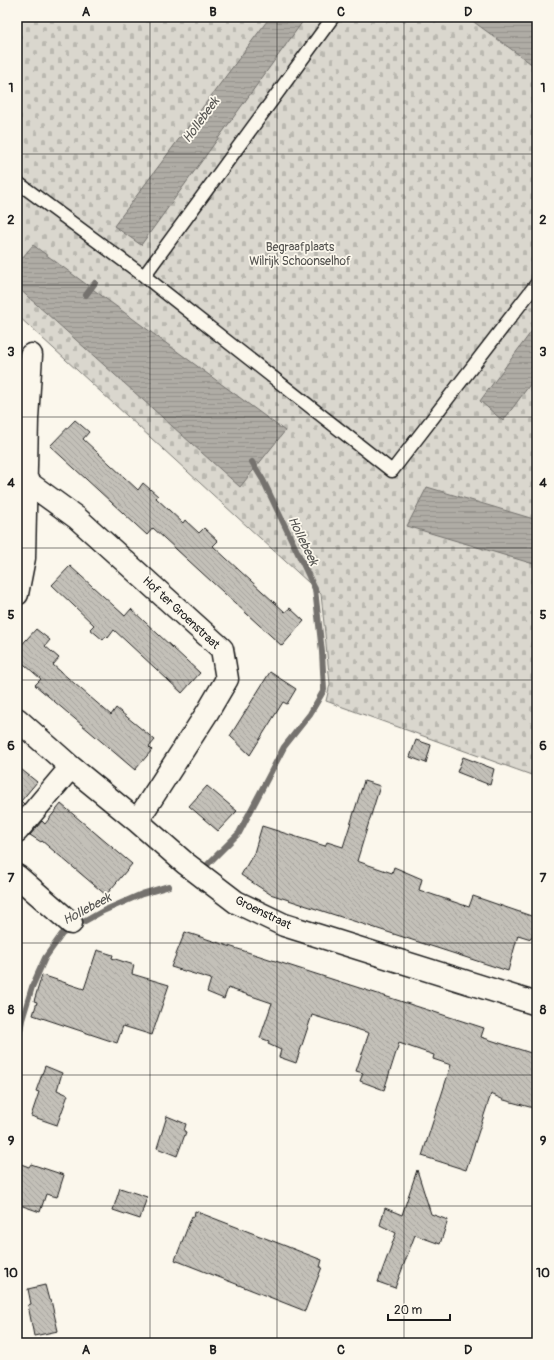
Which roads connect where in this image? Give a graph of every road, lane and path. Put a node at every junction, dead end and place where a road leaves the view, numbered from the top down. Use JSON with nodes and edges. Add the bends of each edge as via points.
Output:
{"nodes":[{"id":1,"x":333,"y":17,"type":"edge"},
{"id":2,"x":17,"y":182,"type":"edge"},
{"id":3,"x":144,"y":276,"type":"junction"},
{"id":4,"x":537,"y":283,"type":"edge"},
{"id":5,"x":31,"y":356,"type":"dead end"},
{"id":6,"x":26,"y":481,"type":"junction"},
{"id":7,"x":17,"y":594,"type":"edge"},
{"id":8,"x":17,"y":719,"type":"edge"},
{"id":9,"x":71,"y":767,"type":"junction"},
{"id":10,"x":137,"y":821,"type":"junction"},
{"id":11,"x":17,"y":831,"type":"edge"},
{"id":12,"x":17,"y":876,"type":"edge"},
{"id":13,"x":71,"y":923,"type":"dead end"},
{"id":14,"x":537,"y":1004,"type":"edge"}],
"edges":[{"from":1,"to":3,"type":"lane"},
{"from":2,"to":3,"type":"lane"},
{"from":3,"to":4,"type":"lane","via":[[392,471]]},
{"from":5,"to":6,"type":"street"},
{"from":6,"to":7,"type":"street","via":[[24,558]]},
{"from":6,"to":10,"type":"street","name":"Hof ter Groenstraat","via":[[77,518],[222,648],[227,679]]},
{"from":8,"to":9,"type":"street","name":"Groenstraat"},
{"from":9,"to":10,"type":"street","name":"Groenstraat"},
{"from":9,"to":11,"type":"street"},
{"from":10,"to":14,"type":"street","name":"Groenstraat","via":[[184,863],[236,902],[284,925]]},
{"from":12,"to":13,"type":"street"}]}
